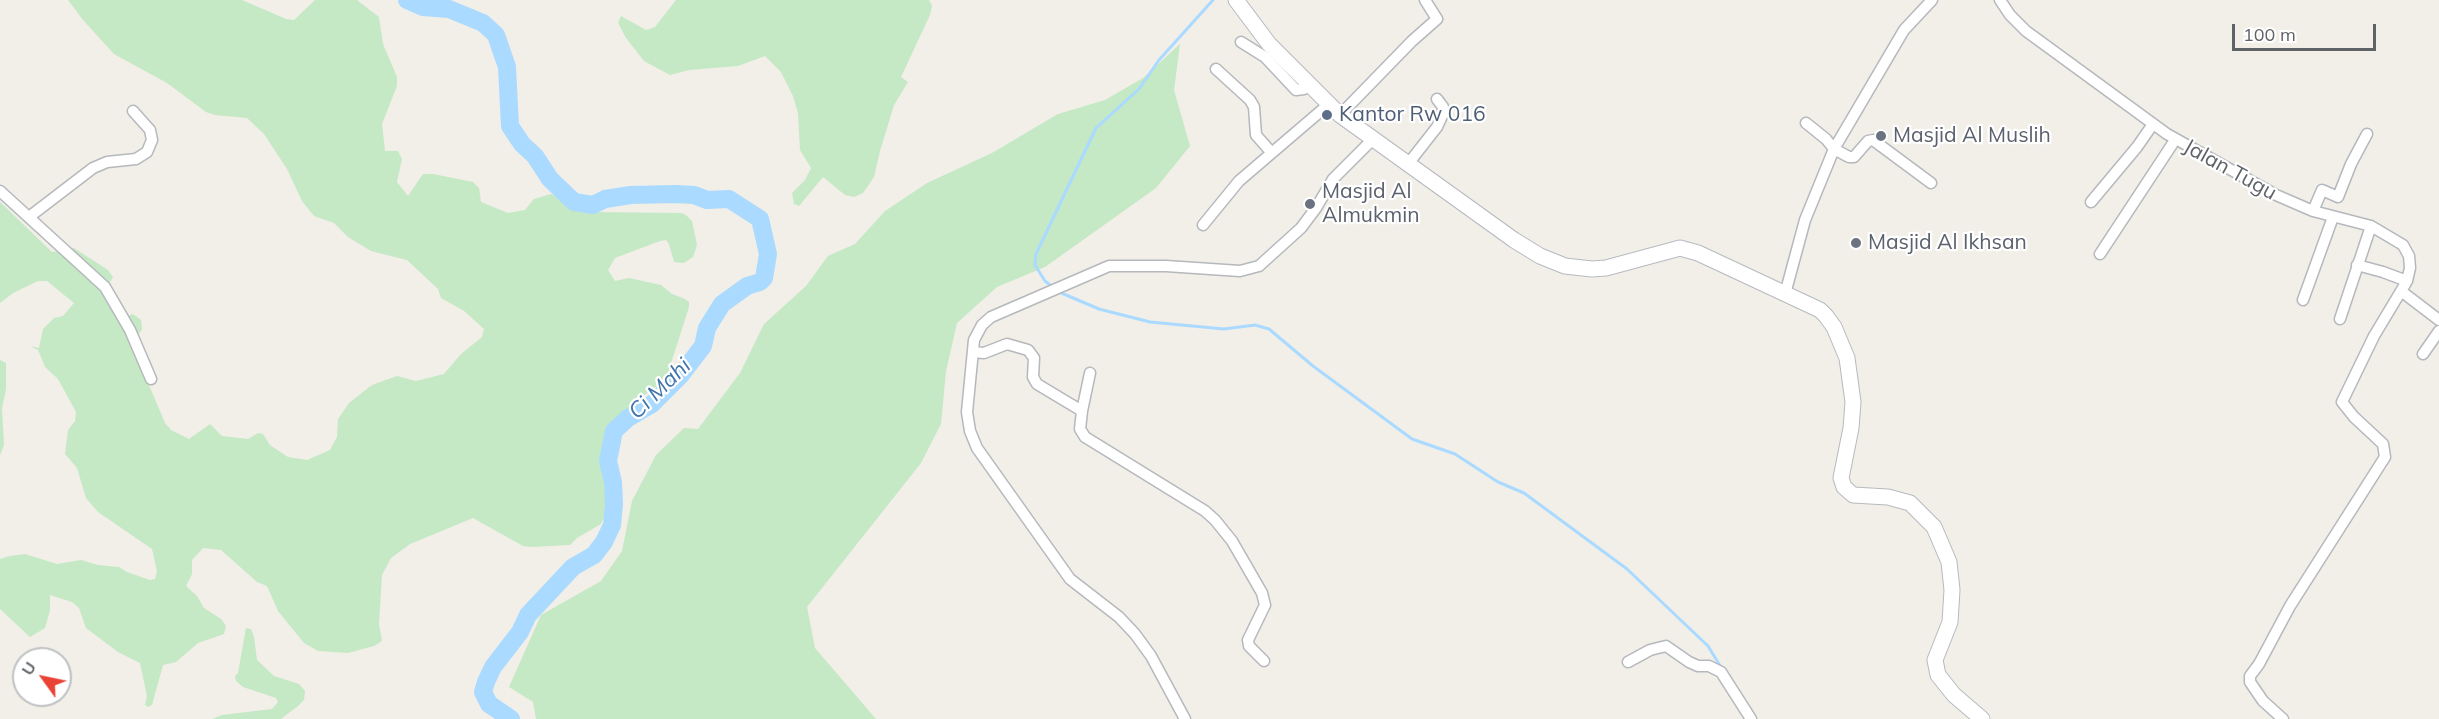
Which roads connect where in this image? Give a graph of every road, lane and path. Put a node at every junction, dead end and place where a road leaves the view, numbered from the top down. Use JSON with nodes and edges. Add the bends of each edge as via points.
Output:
{"nodes":[{"id":1,"x":1236,"y":0,"type":"edge"},
{"id":2,"x":1425,"y":0,"type":"edge"},
{"id":3,"x":1932,"y":0,"type":"edge"},
{"id":4,"x":2000,"y":0,"type":"edge"},
{"id":5,"x":1241,"y":42,"type":"dead end"},
{"id":6,"x":1216,"y":69,"type":"dead end"},
{"id":7,"x":1308,"y":85,"type":"junction"},
{"id":8,"x":1437,"y":99,"type":"dead end"},
{"id":9,"x":1329,"y":104,"type":"junction"},
{"id":10,"x":133,"y":111,"type":"dead end"},
{"id":11,"x":1340,"y":115,"type":"junction"},
{"id":12,"x":1806,"y":123,"type":"dead end"},
{"id":13,"x":2153,"y":124,"type":"junction"},
{"id":14,"x":2367,"y":134,"type":"dead end"},
{"id":15,"x":1373,"y":139,"type":"junction"},
{"id":16,"x":2175,"y":140,"type":"junction"},
{"id":17,"x":1834,"y":149,"type":"junction"},
{"id":18,"x":1271,"y":152,"type":"junction"},
{"id":19,"x":1408,"y":164,"type":"junction"},
{"id":20,"x":1931,"y":183,"type":"dead end"},
{"id":21,"x":0,"y":191,"type":"edge"},
{"id":22,"x":2091,"y":202,"type":"dead end"},
{"id":23,"x":2313,"y":211,"type":"junction"},
{"id":24,"x":29,"y":217,"type":"junction"},
{"id":25,"x":2333,"y":217,"type":"junction"},
{"id":26,"x":1203,"y":225,"type":"dead end"},
{"id":27,"x":2371,"y":226,"type":"junction"},
{"id":28,"x":2100,"y":254,"type":"dead end"},
{"id":29,"x":2357,"y":265,"type":"junction"},
{"id":30,"x":2404,"y":286,"type":"junction"},
{"id":31,"x":1785,"y":294,"type":"junction"},
{"id":32,"x":2303,"y":300,"type":"dead end"},
{"id":33,"x":2340,"y":319,"type":"dead end"},
{"id":34,"x":2439,"y":320,"type":"edge"},
{"id":35,"x":2439,"y":331,"type":"edge"},
{"id":36,"x":973,"y":352,"type":"junction"},
{"id":37,"x":2423,"y":354,"type":"dead end"},
{"id":38,"x":1090,"y":373,"type":"dead end"},
{"id":39,"x":152,"y":379,"type":"dead end"},
{"id":40,"x":1082,"y":411,"type":"junction"},
{"id":41,"x":1264,"y":662,"type":"dead end"},
{"id":42,"x":1628,"y":662,"type":"dead end"},
{"id":43,"x":1185,"y":719,"type":"edge"},
{"id":44,"x":1751,"y":719,"type":"edge"},
{"id":45,"x":1982,"y":719,"type":"edge"},
{"id":46,"x":2283,"y":719,"type":"edge"}],
"edges":[{"from":1,"to":7,"type":"main road","via":[[1269,44]]},
{"from":2,"to":11,"type":"street","via":[[1437,19]]},
{"from":3,"to":17,"type":"street","via":[[1904,30]]},
{"from":4,"to":13,"type":"street","name":"Jalan Tugu","via":[[2026,30]]},
{"from":5,"to":7,"type":"street","via":[[1265,57],[1296,90]]},
{"from":6,"to":18,"type":"street","via":[[1250,100],[1256,135]]},
{"from":7,"to":9,"type":"main road"},
{"from":8,"to":19,"type":"street","via":[[1443,107],[1442,116]]},
{"from":9,"to":11,"type":"main road"},
{"from":9,"to":18,"type":"street"},
{"from":10,"to":24,"type":"street","via":[[150,130],[152,140],[147,152],[136,159],[107,162],[93,168]]},
{"from":11,"to":15,"type":"main road"},
{"from":12,"to":17,"type":"street"},
{"from":13,"to":16,"type":"street","name":"Jalan Tugu"},
{"from":13,"to":22,"type":"street"},
{"from":14,"to":23,"type":"street","via":[[2338,197],[2322,190]]},
{"from":15,"to":19,"type":"main road"},
{"from":15,"to":36,"type":"street","via":[[1333,179],[1300,228],[1259,266],[1240,272],[1125,265],[1098,269],[991,317],[977,333]]},
{"from":16,"to":23,"type":"street","name":"Jalan Tugu"},
{"from":16,"to":28,"type":"street"},
{"from":17,"to":20,"type":"street","via":[[1854,157],[1873,140]]},
{"from":17,"to":31,"type":"street","via":[[1805,220]]},
{"from":18,"to":26,"type":"street","via":[[1239,181]]},
{"from":19,"to":31,"type":"main road","via":[[1514,240],[1565,266],[1606,268],[1680,248]]},
{"from":21,"to":24,"type":"street"},
{"from":23,"to":25,"type":"street","name":"Jalan Tugu"},
{"from":24,"to":39,"type":"street","via":[[105,287]]},
{"from":25,"to":27,"type":"street","name":"Jalan Tugu"},
{"from":25,"to":32,"type":"street"},
{"from":27,"to":29,"type":"street"},
{"from":27,"to":30,"type":"street","name":"Jalan Tugu","via":[[2403,245],[2410,268]]},
{"from":29,"to":30,"type":"street","via":[[2383,272]]},
{"from":29,"to":33,"type":"street"},
{"from":30,"to":34,"type":"street"},
{"from":30,"to":46,"type":"street","via":[[2373,336],[2342,402],[2383,444],[2385,456],[2250,676],[2263,701]]},
{"from":31,"to":45,"type":"main road","via":[[1826,316],[1846,358],[1852,402],[1841,478],[1844,487],[1853,495],[1910,503],[1934,527],[1949,562],[1952,590],[1950,622],[1935,660],[1938,675]]},
{"from":35,"to":37,"type":"street"},
{"from":36,"to":40,"type":"street","via":[[984,353],[1007,344],[1028,350],[1034,358],[1033,377],[1037,384]]},
{"from":36,"to":43,"type":"street","via":[[967,412],[977,448],[1070,579],[1134,633]]},
{"from":38,"to":40,"type":"street"},
{"from":40,"to":41,"type":"street","via":[[1080,429],[1085,437],[1205,511],[1232,540],[1265,604],[1248,640]]},
{"from":42,"to":44,"type":"street","via":[[1666,646],[1689,662],[1720,672]]}]}
